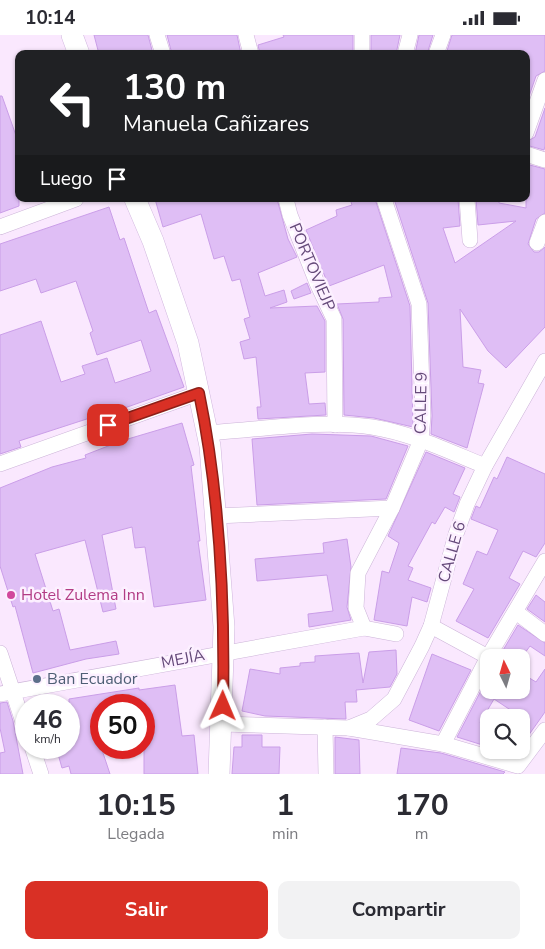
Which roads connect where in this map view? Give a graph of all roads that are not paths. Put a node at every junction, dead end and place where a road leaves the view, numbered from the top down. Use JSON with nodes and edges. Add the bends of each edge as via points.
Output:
{"nodes":[{"id":1,"x":72,"y":35,"type":"edge"},
{"id":2,"x":157,"y":35,"type":"edge"},
{"id":3,"x":246,"y":35,"type":"edge"},
{"id":4,"x":362,"y":35,"type":"edge"},
{"id":5,"x":410,"y":35,"type":"edge"},
{"id":6,"x":443,"y":35,"type":"edge"},
{"id":7,"x":78,"y":50,"type":"edge"},
{"id":8,"x":162,"y":50,"type":"edge"},
{"id":9,"x":249,"y":50,"type":"edge"},
{"id":10,"x":362,"y":50,"type":"edge"},
{"id":11,"x":407,"y":50,"type":"edge"},
{"id":12,"x":437,"y":50,"type":"edge"},
{"id":13,"x":545,"y":80,"type":"edge"},
{"id":14,"x":530,"y":122,"type":"edge"},
{"id":15,"x":530,"y":155,"type":"edge"},
{"id":16,"x":545,"y":160,"type":"edge"},
{"id":17,"x":68,"y":202,"type":"edge"},
{"id":18,"x":135,"y":202,"type":"edge"},
{"id":19,"x":287,"y":202,"type":"edge"},
{"id":20,"x":385,"y":202,"type":"edge"},
{"id":21,"x":467,"y":202,"type":"edge"},
{"id":22,"x":545,"y":222,"type":"edge"},
{"id":23,"x":0,"y":227,"type":"edge"},
{"id":24,"x":470,"y":240,"type":"dead end"},
{"id":25,"x":537,"y":243,"type":"dead end"},
{"id":26,"x":545,"y":361,"type":"edge"},
{"id":27,"x":199,"y":393,"type":"junction"},
{"id":28,"x":335,"y":425,"type":"junction"},
{"id":29,"x":207,"y":433,"type":"junction"},
{"id":30,"x":421,"y":440,"type":"junction"},
{"id":31,"x":0,"y":464,"type":"edge"},
{"id":32,"x":485,"y":466,"type":"junction"},
{"id":33,"x":392,"y":508,"type":"junction"},
{"id":34,"x":216,"y":517,"type":"junction"},
{"id":35,"x":545,"y":561,"type":"edge"},
{"id":36,"x":516,"y":612,"type":"junction"},
{"id":37,"x":431,"y":627,"type":"junction"},
{"id":38,"x":364,"y":628,"type":"junction"},
{"id":39,"x":545,"y":634,"type":"edge"},
{"id":40,"x":396,"y":635,"type":"dead end"},
{"id":41,"x":493,"y":649,"type":"edge"},
{"id":42,"x":224,"y":652,"type":"junction"},
{"id":43,"x":0,"y":653,"type":"edge"},
{"id":44,"x":480,"y":653,"type":"edge"},
{"id":45,"x":480,"y":672,"type":"edge"},
{"id":46,"x":6,"y":692,"type":"edge"},
{"id":47,"x":15,"y":710,"type":"edge"},
{"id":48,"x":222,"y":724,"type":"junction"},
{"id":49,"x":325,"y":727,"type":"junction"},
{"id":50,"x":349,"y":728,"type":"junction"},
{"id":51,"x":545,"y":730,"type":"edge"},
{"id":52,"x":443,"y":744,"type":"junction"},
{"id":53,"x":36,"y":759,"type":"edge"},
{"id":54,"x":517,"y":770,"type":"edge"},
{"id":55,"x":41,"y":774,"type":"edge"},
{"id":56,"x":219,"y":774,"type":"edge"},
{"id":57,"x":326,"y":774,"type":"edge"}],
"edges":[{"from":1,"to":7,"type":"main road"},
{"from":2,"to":8,"type":"street"},
{"from":3,"to":9,"type":"street"},
{"from":4,"to":10,"type":"street"},
{"from":5,"to":11,"type":"street"},
{"from":6,"to":12,"type":"street"},
{"from":13,"to":14,"type":"street"},
{"from":15,"to":16,"type":"street"},
{"from":17,"to":23,"type":"street"},
{"from":18,"to":27,"type":"main road","via":[[154,241],[188,343]]},
{"from":19,"to":28,"type":"street","name":"PORTOVIEJP","via":[[293,224],[334,319]]},
{"from":20,"to":30,"type":"street","name":"CALLE 9","via":[[419,304]]},
{"from":21,"to":24,"type":"street"},
{"from":22,"to":25,"type":"street"},
{"from":26,"to":32,"type":"street","name":"CALLE 6"},
{"from":27,"to":29,"type":"main road"},
{"from":27,"to":31,"type":"street"},
{"from":28,"to":29,"type":"street"},
{"from":28,"to":30,"type":"street","via":[[372,427]]},
{"from":29,"to":34,"type":"main road"},
{"from":30,"to":32,"type":"street"},
{"from":30,"to":33,"type":"street","name":"CALLE 9"},
{"from":32,"to":37,"type":"street","name":"CALLE 6","via":[[456,534]]},
{"from":33,"to":34,"type":"street"},
{"from":33,"to":38,"type":"street","name":"CALLE 9","via":[[358,573],[356,608]]},
{"from":34,"to":42,"type":"main road"},
{"from":35,"to":36,"type":"street"},
{"from":36,"to":39,"type":"street"},
{"from":36,"to":41,"type":"street"},
{"from":37,"to":44,"type":"street"},
{"from":37,"to":50,"type":"street","name":"CALLE 6","via":[[394,699],[371,719]]},
{"from":38,"to":40,"type":"street","name":"MEJÍA"},
{"from":38,"to":42,"type":"street","name":"MEJÍA"},
{"from":42,"to":46,"type":"street","name":"MEJÍA"},
{"from":42,"to":48,"type":"main road"},
{"from":43,"to":46,"type":"street"},
{"from":45,"to":52,"type":"street"},
{"from":46,"to":47,"type":"street"},
{"from":48,"to":49,"type":"street"},
{"from":48,"to":56,"type":"main road"},
{"from":49,"to":50,"type":"street"},
{"from":49,"to":57,"type":"street"},
{"from":50,"to":52,"type":"street"},
{"from":51,"to":54,"type":"street"},
{"from":52,"to":54,"type":"street"},
{"from":53,"to":55,"type":"street"}]}
